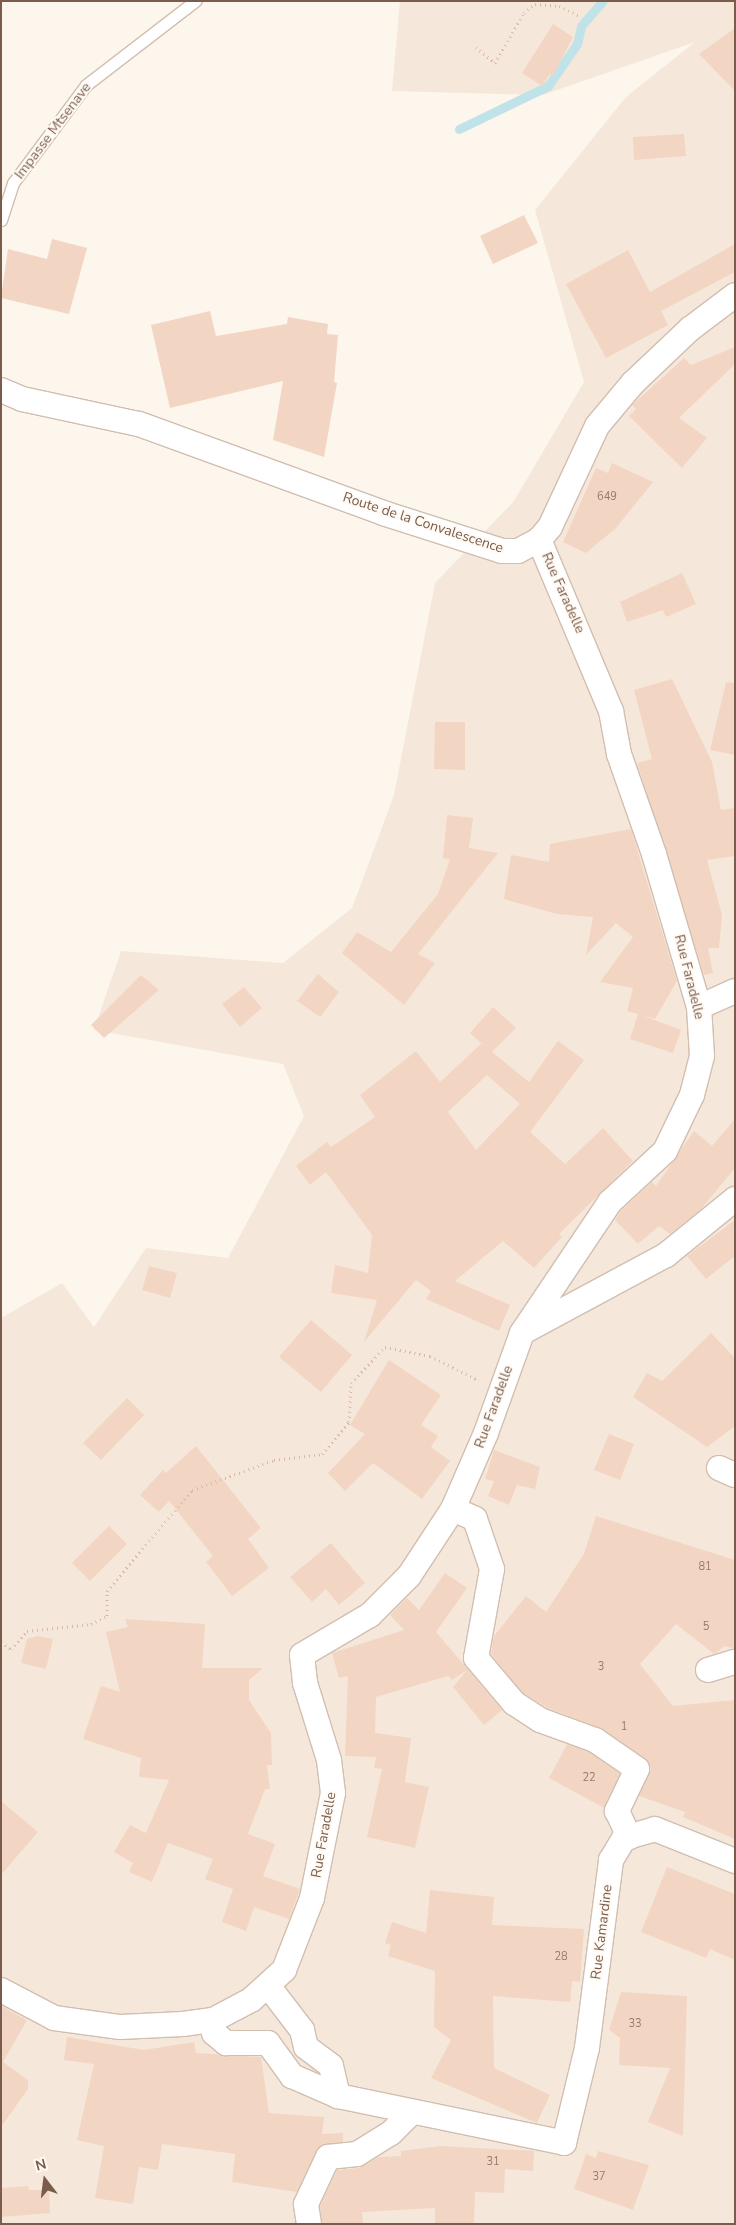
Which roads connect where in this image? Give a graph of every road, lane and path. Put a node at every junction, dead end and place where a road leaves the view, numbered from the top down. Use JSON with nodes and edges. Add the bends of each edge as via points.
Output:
{"nodes":[{"id":1,"x":196,"y":1,"type":"edge"},
{"id":2,"x":549,"y":2,"type":"edge"},
{"id":3,"x":580,"y":16,"type":"dead end"},
{"id":4,"x":476,"y":47,"type":"dead end"},
{"id":5,"x":1,"y":220,"type":"edge"},
{"id":6,"x":735,"y":295,"type":"edge"},
{"id":7,"x":1,"y":390,"type":"edge"},
{"id":8,"x":539,"y":540,"type":"junction"},
{"id":9,"x":735,"y":991,"type":"edge"},
{"id":10,"x":699,"y":1007,"type":"junction"},
{"id":11,"x":735,"y":1200,"type":"edge"},
{"id":12,"x":522,"y":1333,"type":"junction"},
{"id":13,"x":498,"y":1391,"type":"junction"},
{"id":14,"x":453,"y":1509,"type":"junction"},
{"id":15,"x":1,"y":1642,"type":"edge"},
{"id":16,"x":735,"y":1662,"type":"edge"},
{"id":17,"x":708,"y":1670,"type":"dead end"},
{"id":18,"x":629,"y":1837,"type":"junction"},
{"id":19,"x":735,"y":1861,"type":"edge"},
{"id":20,"x":269,"y":1988,"type":"junction"},
{"id":21,"x":1,"y":1990,"type":"edge"},
{"id":22,"x":213,"y":2020,"type":"junction"},
{"id":23,"x":338,"y":2096,"type":"junction"},
{"id":24,"x":412,"y":2112,"type":"junction"},
{"id":25,"x":309,"y":2224,"type":"edge"}],
"edges":[{"from":1,"to":5,"type":"lane","name":"Impasse Mtsenave","via":[[86,85],[13,183]]},
{"from":2,"to":3,"type":"path"},
{"from":2,"to":4,"type":"path","via":[[535,4],[524,14],[495,63]]},
{"from":6,"to":8,"type":"street","name":"Route de la Convalescence","via":[[703,317],[633,383],[597,426],[559,510]]},
{"from":7,"to":8,"type":"street","name":"Route de la Convalescence","via":[[22,399],[139,424],[502,551],[518,552]]},
{"from":8,"to":10,"type":"street","name":"Rue Faradelle","via":[[611,711],[619,754],[654,854]]},
{"from":9,"to":10,"type":"street"},
{"from":10,"to":12,"type":"street","name":"Rue Faradelle","via":[[702,1056],[698,1077],[665,1151],[610,1202]]},
{"from":11,"to":12,"type":"street","via":[[666,1255]]},
{"from":12,"to":13,"type":"street","name":"Rue Faradelle"},
{"from":13,"to":14,"type":"street","name":"Rue Faradelle","via":[[486,1433]]},
{"from":13,"to":15,"type":"path","via":[[430,1356],[385,1347],[350,1383],[349,1422],[322,1454],[274,1460],[192,1490],[107,1592],[107,1616],[91,1624],[27,1630],[11,1649]]},
{"from":14,"to":18,"type":"street","via":[[475,1519],[492,1569],[476,1658],[514,1703],[540,1720],[595,1740],[637,1769],[617,1811]]},
{"from":14,"to":20,"type":"street","name":"Rue Faradelle","via":[[409,1576],[370,1615],[302,1655],[304,1683],[329,1760],[333,1793],[312,1898],[284,1970]]},
{"from":16,"to":17,"type":"street"},
{"from":18,"to":19,"type":"street","via":[[655,1829]]},
{"from":18,"to":24,"type":"street","name":"Rue Kamardine","via":[[611,1860],[587,2048],[564,2143]]},
{"from":20,"to":22,"type":"street","name":"Rue Faradelle"},
{"from":20,"to":23,"type":"street","via":[[302,2030],[306,2047],[331,2066]]},
{"from":21,"to":22,"type":"street","name":"Rue Faradelle","via":[[54,2018],[120,2027]]},
{"from":22,"to":23,"type":"street","via":[[214,2033],[226,2043],[268,2043],[292,2076]]},
{"from":23,"to":24,"type":"street"},
{"from":24,"to":25,"type":"street","via":[[391,2133],[357,2154],[328,2157],[306,2204]]}]}
